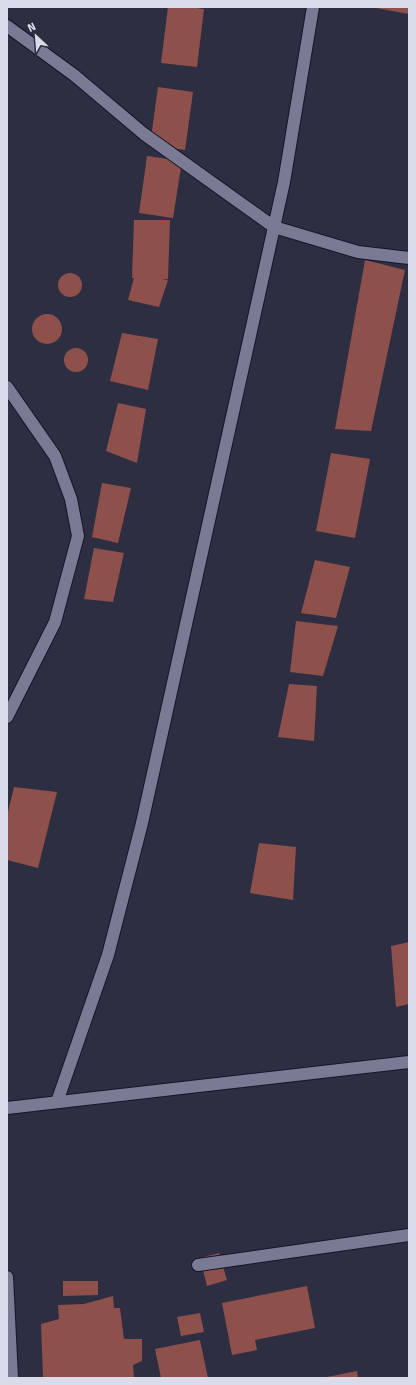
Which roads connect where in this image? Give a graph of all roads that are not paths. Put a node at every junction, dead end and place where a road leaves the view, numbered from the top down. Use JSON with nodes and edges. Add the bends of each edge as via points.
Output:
{"nodes":[{"id":1,"x":313,"y":7,"type":"edge"},
{"id":2,"x":7,"y":26,"type":"edge"},
{"id":3,"x":274,"y":227,"type":"junction"},
{"id":4,"x":409,"y":258,"type":"edge"},
{"id":5,"x":7,"y":387,"type":"edge"},
{"id":6,"x":7,"y":716,"type":"edge"},
{"id":7,"x":409,"y":1062,"type":"edge"},
{"id":8,"x":57,"y":1102,"type":"junction"},
{"id":9,"x":7,"y":1108,"type":"edge"},
{"id":10,"x":409,"y":1235,"type":"edge"},
{"id":11,"x":198,"y":1265,"type":"dead end"},
{"id":12,"x":7,"y":1277,"type":"edge"},
{"id":13,"x":12,"y":1378,"type":"edge"}],
"edges":[{"from":1,"to":3,"type":"street"},
{"from":2,"to":3,"type":"street","via":[[74,75],[144,134]]},
{"from":3,"to":4,"type":"street","via":[[358,252]]},
{"from":3,"to":8,"type":"street","via":[[142,823],[108,955]]},
{"from":5,"to":6,"type":"street","via":[[55,456],[72,499],[78,536],[55,622]]},
{"from":7,"to":8,"type":"street"},
{"from":8,"to":9,"type":"street"},
{"from":10,"to":11,"type":"street"},
{"from":12,"to":13,"type":"street"}]}
